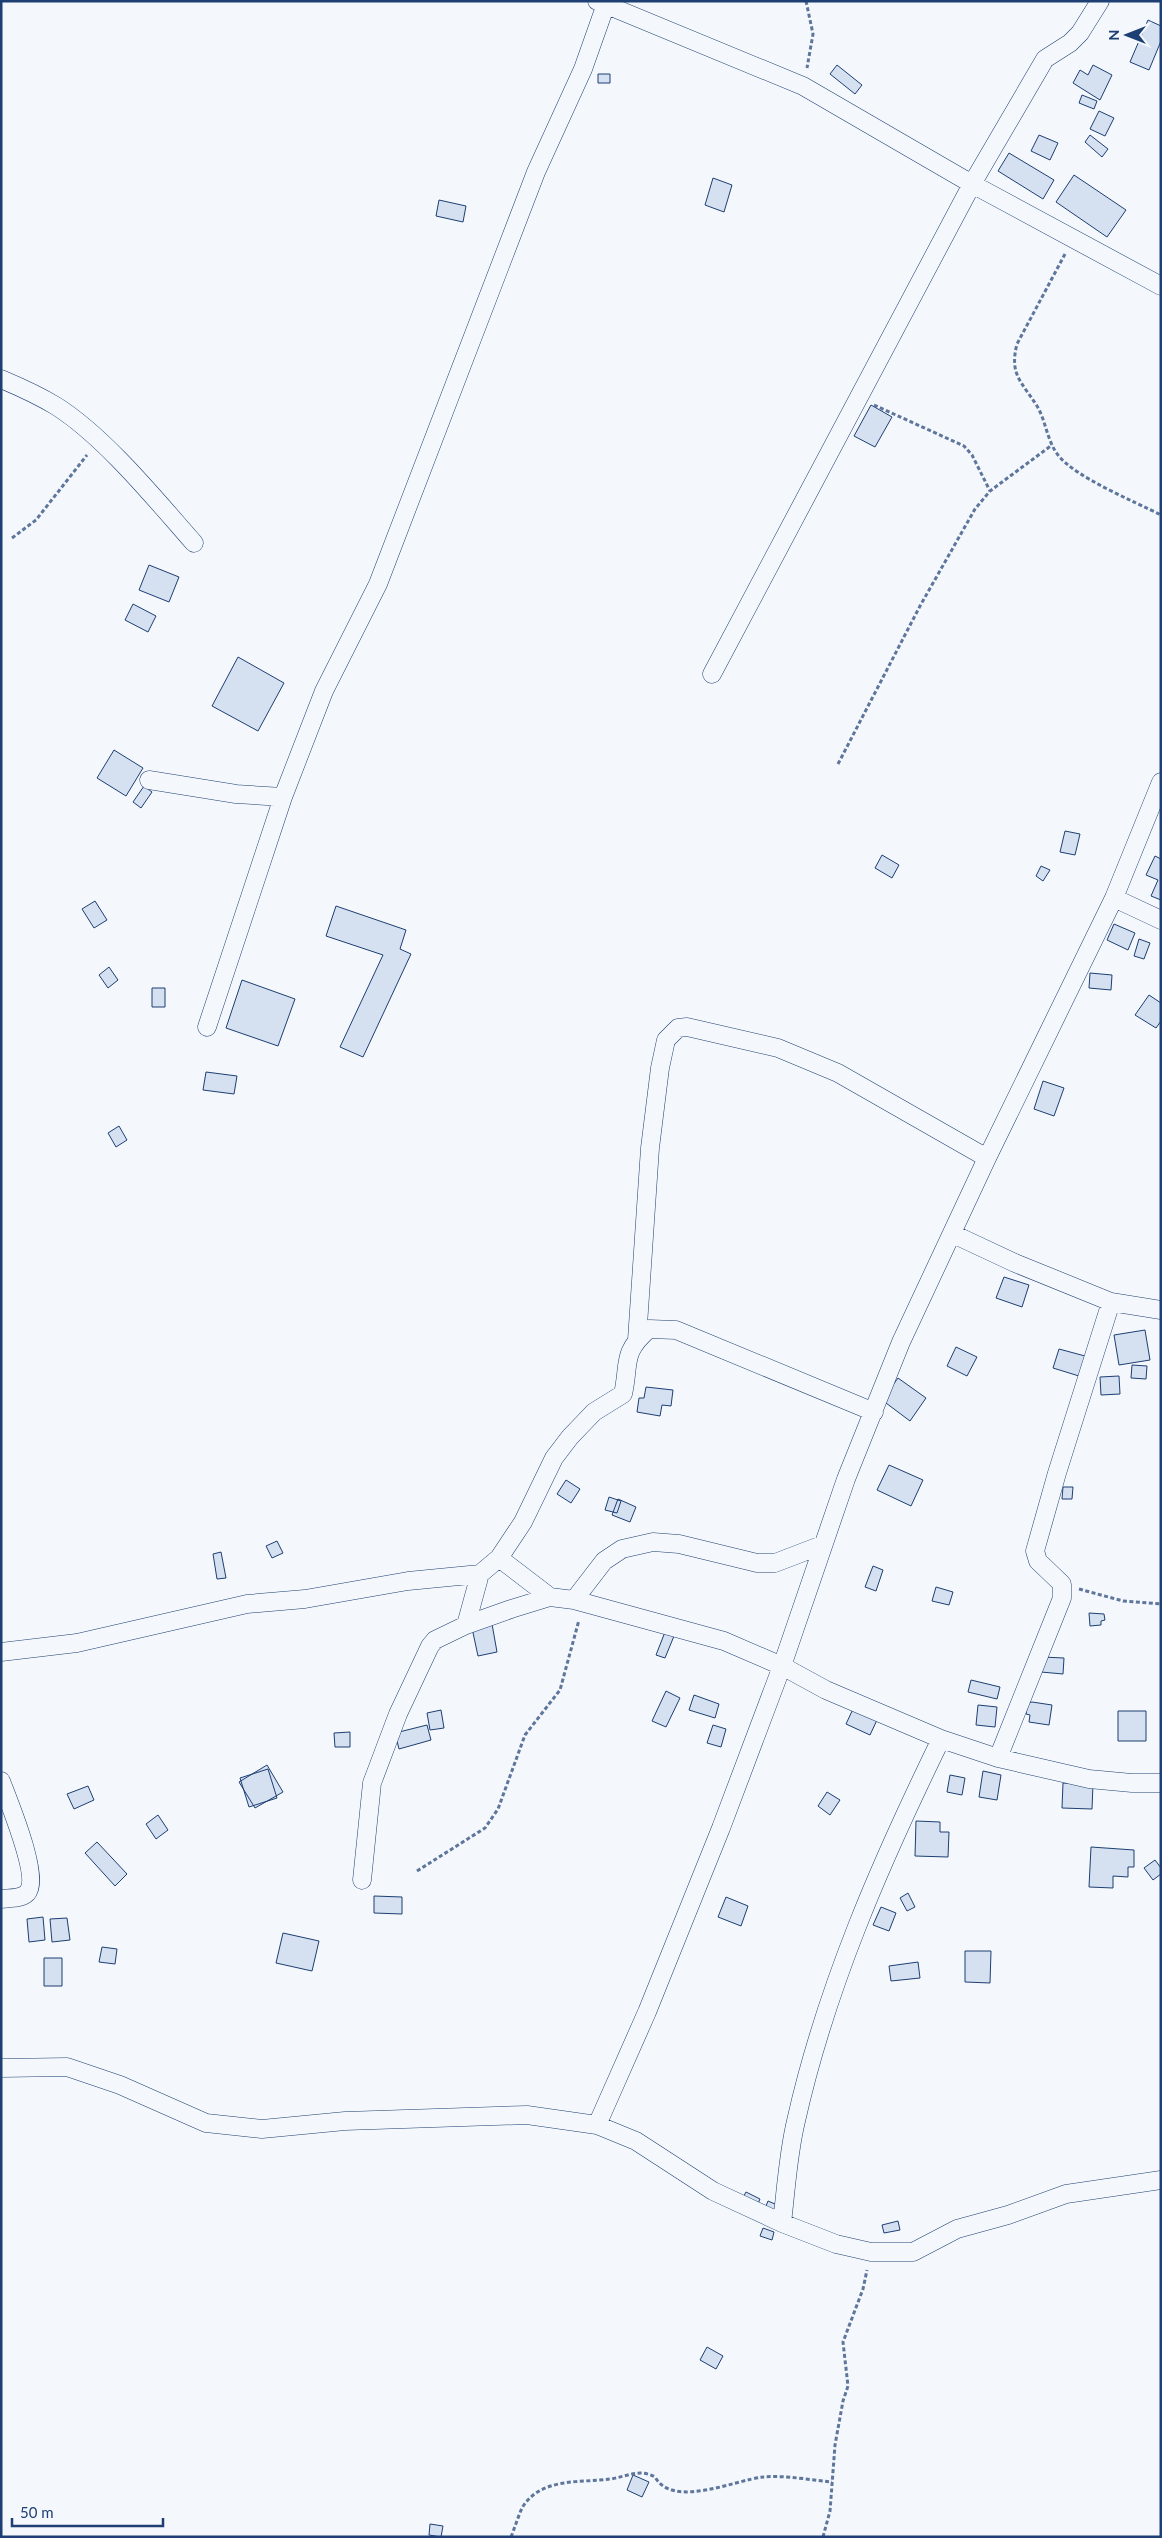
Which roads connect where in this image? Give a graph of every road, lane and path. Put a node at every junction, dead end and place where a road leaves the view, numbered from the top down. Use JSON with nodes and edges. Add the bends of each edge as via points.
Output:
{"nodes":[{"id":1,"x":806,"y":1,"type":"edge"},
{"id":2,"x":1100,"y":1,"type":"edge"},
{"id":3,"x":601,"y":3,"type":"edge"},
{"id":4,"x":802,"y":86,"type":"junction"},
{"id":5,"x":972,"y":184,"type":"junction"},
{"id":6,"x":1073,"y":238,"type":"junction"},
{"id":7,"x":1161,"y":286,"type":"edge"},
{"id":8,"x":1,"y":379,"type":"edge"},
{"id":9,"x":858,"y":398,"type":"junction"},
{"id":10,"x":98,"y":440,"type":"junction"},
{"id":11,"x":1052,"y":445,"type":"junction"},
{"id":12,"x":990,"y":491,"type":"junction"},
{"id":13,"x":1161,"y":515,"type":"edge"},
{"id":14,"x":12,"y":538,"type":"dead end"},
{"id":15,"x":194,"y":543,"type":"dead end"},
{"id":16,"x":712,"y":674,"type":"dead end"},
{"id":17,"x":838,"y":764,"type":"dead end"},
{"id":18,"x":149,"y":780,"type":"dead end"},
{"id":19,"x":1161,"y":782,"type":"edge"},
{"id":20,"x":282,"y":797,"type":"junction"},
{"id":21,"x":1114,"y":898,"type":"junction"},
{"id":22,"x":1161,"y":920,"type":"edge"},
{"id":23,"x":207,"y":1027,"type":"dead end"},
{"id":24,"x":987,"y":1158,"type":"junction"},
{"id":25,"x":953,"y":1234,"type":"junction"},
{"id":26,"x":1111,"y":1302,"type":"junction"},
{"id":27,"x":1161,"y":1310,"type":"edge"},
{"id":28,"x":637,"y":1340,"type":"junction"},
{"id":29,"x":874,"y":1412,"type":"junction"},
{"id":30,"x":822,"y":1545,"type":"junction"},
{"id":31,"x":499,"y":1558,"type":"junction"},
{"id":32,"x":480,"y":1574,"type":"junction"},
{"id":33,"x":1062,"y":1584,"type":"junction"},
{"id":34,"x":550,"y":1597,"type":"junction"},
{"id":35,"x":579,"y":1601,"type":"junction"},
{"id":36,"x":1161,"y":1604,"type":"edge"},
{"id":37,"x":466,"y":1625,"type":"junction"},
{"id":38,"x":1,"y":1652,"type":"edge"},
{"id":39,"x":782,"y":1666,"type":"junction"},
{"id":40,"x":941,"y":1739,"type":"junction"},
{"id":41,"x":998,"y":1758,"type":"junction"},
{"id":42,"x":1,"y":1781,"type":"edge"},
{"id":43,"x":1161,"y":1783,"type":"edge"},
{"id":44,"x":417,"y":1872,"type":"dead end"},
{"id":45,"x":362,"y":1880,"type":"dead end"},
{"id":46,"x":1,"y":1899,"type":"edge"},
{"id":47,"x":1,"y":2068,"type":"edge"},
{"id":48,"x":597,"y":2125,"type":"junction"},
{"id":49,"x":1161,"y":2180,"type":"edge"},
{"id":50,"x":782,"y":2223,"type":"junction"},
{"id":51,"x":871,"y":2252,"type":"junction"},
{"id":52,"x":832,"y":2482,"type":"junction"},
{"id":53,"x":511,"y":2537,"type":"edge"},
{"id":54,"x":822,"y":2537,"type":"edge"}],
"edges":[{"from":1,"to":4,"type":"path","via":[[812,34]]},
{"from":2,"to":5,"type":"street","via":[[1080,33],[1045,59]]},
{"from":3,"to":4,"type":"street"},
{"from":3,"to":20,"type":"street","via":[[583,68],[536,172],[378,584],[324,691]]},
{"from":4,"to":5,"type":"street"},
{"from":5,"to":6,"type":"street"},
{"from":5,"to":9,"type":"street"},
{"from":6,"to":7,"type":"street"},
{"from":6,"to":11,"type":"path","via":[[1017,344],[1013,359],[1014,369],[1038,408]]},
{"from":8,"to":10,"type":"street","via":[[58,408]]},
{"from":9,"to":12,"type":"path","via":[[964,446]]},
{"from":9,"to":16,"type":"street"},
{"from":10,"to":14,"type":"path","via":[[36,520]]},
{"from":10,"to":15,"type":"street"},
{"from":11,"to":12,"type":"path"},
{"from":11,"to":13,"type":"path","via":[[1058,456],[1083,475]]},
{"from":12,"to":17,"type":"path","via":[[953,546]]},
{"from":18,"to":20,"type":"street","via":[[236,794]]},
{"from":19,"to":21,"type":"street"},
{"from":20,"to":23,"type":"street"},
{"from":21,"to":22,"type":"street"},
{"from":21,"to":24,"type":"street"},
{"from":24,"to":25,"type":"street"},
{"from":24,"to":28,"type":"street","via":[[829,1069],[778,1048],[687,1027],[678,1028],[666,1040],[660,1068],[650,1148]]},
{"from":25,"to":26,"type":"street"},
{"from":25,"to":29,"type":"street","via":[[901,1342]]},
{"from":26,"to":27,"type":"street"},
{"from":26,"to":33,"type":"street","via":[[1057,1472],[1036,1551],[1038,1561]]},
{"from":28,"to":29,"type":"street","via":[[649,1329],[676,1330]]},
{"from":28,"to":31,"type":"street","via":[[628,1357],[623,1394],[594,1412],[570,1436],[554,1458],[522,1522]]},
{"from":29,"to":30,"type":"street"},
{"from":30,"to":35,"type":"street","via":[[776,1563],[757,1563],[679,1544],[653,1542],[622,1549],[604,1561]]},
{"from":30,"to":39,"type":"street"},
{"from":31,"to":32,"type":"street"},
{"from":31,"to":34,"type":"street"},
{"from":32,"to":37,"type":"street"},
{"from":32,"to":38,"type":"street","via":[[247,1604],[77,1643]]},
{"from":33,"to":36,"type":"path","via":[[1123,1601]]},
{"from":33,"to":41,"type":"street","via":[[1057,1614]]},
{"from":34,"to":35,"type":"street"},
{"from":34,"to":37,"type":"street"},
{"from":35,"to":39,"type":"street","via":[[724,1641]]},
{"from":35,"to":44,"type":"path","via":[[560,1690],[524,1735],[498,1809],[485,1828]]},
{"from":37,"to":45,"type":"street","via":[[435,1640],[430,1646],[398,1714],[372,1783]]},
{"from":39,"to":40,"type":"street","via":[[826,1690]]},
{"from":39,"to":48,"type":"street","via":[[647,2012]]},
{"from":40,"to":41,"type":"street"},
{"from":40,"to":50,"type":"street","via":[[893,1838],[853,1934],[818,2032],[795,2124]]},
{"from":41,"to":43,"type":"street","via":[[1088,1779]]},
{"from":42,"to":46,"type":"street","via":[[24,1846],[31,1886],[27,1894],[18,1898]]},
{"from":47,"to":48,"type":"street","via":[[67,2067],[120,2085],[206,2123],[262,2129],[345,2121],[527,2115]]},
{"from":48,"to":50,"type":"street","via":[[636,2141],[713,2191]]},
{"from":49,"to":51,"type":"street","via":[[1066,2194],[957,2229],[913,2252]]},
{"from":50,"to":51,"type":"street","via":[[836,2244]]},
{"from":51,"to":52,"type":"path","via":[[863,2289],[843,2342],[848,2386],[835,2445]]},
{"from":52,"to":53,"type":"path","via":[[766,2477],[696,2492],[666,2489],[655,2477],[642,2473],[608,2480],[581,2480],[548,2486],[531,2498],[523,2507]]},
{"from":52,"to":54,"type":"path","via":[[830,2511]]}]}
